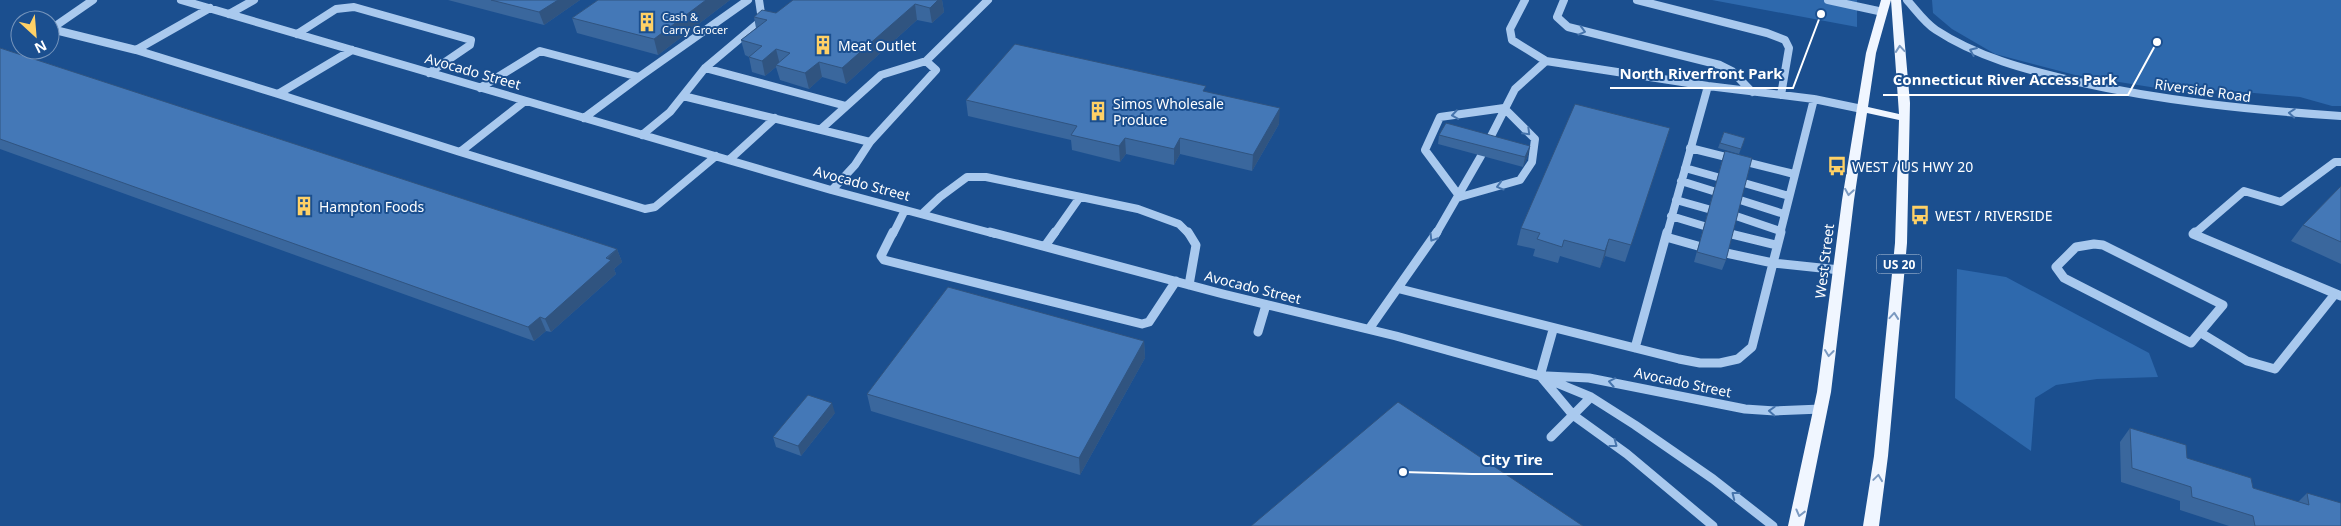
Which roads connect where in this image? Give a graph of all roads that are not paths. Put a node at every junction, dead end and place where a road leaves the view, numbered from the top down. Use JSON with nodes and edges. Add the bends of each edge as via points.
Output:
{"nodes":[{"id":1,"x":93,"y":0,"type":"edge"},
{"id":2,"x":181,"y":0,"type":"edge"},
{"id":3,"x":254,"y":0,"type":"edge"},
{"id":4,"x":748,"y":0,"type":"edge"},
{"id":5,"x":759,"y":0,"type":"edge"},
{"id":6,"x":988,"y":0,"type":"edge"},
{"id":7,"x":1525,"y":0,"type":"edge"},
{"id":8,"x":1564,"y":0,"type":"edge"},
{"id":9,"x":1637,"y":0,"type":"edge"},
{"id":10,"x":1828,"y":0,"type":"edge"},
{"id":11,"x":1886,"y":0,"type":"edge"},
{"id":12,"x":1896,"y":0,"type":"edge"},
{"id":13,"x":1907,"y":0,"type":"edge"},
{"id":14,"x":210,"y":8,"type":"junction"},
{"id":15,"x":1883,"y":12,"type":"junction"},
{"id":16,"x":229,"y":14,"type":"junction"},
{"id":17,"x":297,"y":34,"type":"junction"},
{"id":18,"x":136,"y":50,"type":"junction"},
{"id":19,"x":352,"y":50,"type":"junction"},
{"id":20,"x":926,"y":61,"type":"junction"},
{"id":21,"x":1546,"y":61,"type":"junction"},
{"id":22,"x":705,"y":68,"type":"junction"},
{"id":23,"x":429,"y":73,"type":"junction"},
{"id":24,"x":639,"y":78,"type":"junction"},
{"id":25,"x":1708,"y":86,"type":"junction"},
{"id":26,"x":480,"y":88,"type":"junction"},
{"id":27,"x":1752,"y":92,"type":"junction"},
{"id":28,"x":278,"y":94,"type":"junction"},
{"id":29,"x":1781,"y":95,"type":"junction"},
{"id":30,"x":683,"y":96,"type":"junction"},
{"id":31,"x":1814,"y":99,"type":"junction"},
{"id":32,"x":525,"y":101,"type":"junction"},
{"id":33,"x":846,"y":106,"type":"junction"},
{"id":34,"x":1504,"y":108,"type":"junction"},
{"id":35,"x":1862,"y":109,"type":"junction"},
{"id":36,"x":2341,"y":116,"type":"edge"},
{"id":37,"x":584,"y":118,"type":"junction"},
{"id":38,"x":775,"y":118,"type":"junction"},
{"id":39,"x":1904,"y":118,"type":"junction"},
{"id":40,"x":821,"y":130,"type":"junction"},
{"id":41,"x":642,"y":135,"type":"junction"},
{"id":42,"x":870,"y":142,"type":"junction"},
{"id":43,"x":1487,"y":144,"type":"edge"},
{"id":44,"x":1690,"y":148,"type":"junction"},
{"id":45,"x":460,"y":152,"type":"junction"},
{"id":46,"x":716,"y":156,"type":"junction"},
{"id":47,"x":1481,"y":156,"type":"edge"},
{"id":48,"x":729,"y":160,"type":"junction"},
{"id":49,"x":2341,"y":162,"type":"edge"},
{"id":50,"x":1685,"y":168,"type":"junction"},
{"id":51,"x":1794,"y":174,"type":"junction"},
{"id":52,"x":1717,"y":176,"type":"edge"},
{"id":53,"x":1681,"y":181,"type":"junction"},
{"id":54,"x":1744,"y":183,"type":"edge"},
{"id":55,"x":832,"y":190,"type":"junction"},
{"id":56,"x":1713,"y":191,"type":"edge"},
{"id":57,"x":1789,"y":196,"type":"junction"},
{"id":58,"x":1080,"y":197,"type":"junction"},
{"id":59,"x":1460,"y":197,"type":"junction"},
{"id":60,"x":1676,"y":200,"type":"junction"},
{"id":61,"x":1740,"y":200,"type":"edge"},
{"id":62,"x":1708,"y":209,"type":"edge"},
{"id":63,"x":905,"y":210,"type":"junction"},
{"id":64,"x":922,"y":214,"type":"junction"},
{"id":65,"x":1784,"y":214,"type":"junction"},
{"id":66,"x":1671,"y":216,"type":"junction"},
{"id":67,"x":1736,"y":216,"type":"edge"},
{"id":68,"x":1704,"y":226,"type":"edge"},
{"id":69,"x":1780,"y":231,"type":"junction"},
{"id":70,"x":1731,"y":234,"type":"edge"},
{"id":71,"x":1666,"y":237,"type":"junction"},
{"id":72,"x":1776,"y":245,"type":"junction"},
{"id":73,"x":1045,"y":246,"type":"junction"},
{"id":74,"x":1698,"y":246,"type":"edge"},
{"id":75,"x":1726,"y":253,"type":"edge"},
{"id":76,"x":1773,"y":264,"type":"junction"},
{"id":77,"x":1840,"y":270,"type":"junction"},
{"id":78,"x":1176,"y":281,"type":"junction"},
{"id":79,"x":1189,"y":285,"type":"junction"},
{"id":80,"x":1400,"y":290,"type":"junction"},
{"id":81,"x":2338,"y":295,"type":"edge"},
{"id":82,"x":1266,"y":305,"type":"junction"},
{"id":83,"x":1369,"y":329,"type":"junction"},
{"id":84,"x":1553,"y":330,"type":"junction"},
{"id":85,"x":1258,"y":332,"type":"dead end"},
{"id":86,"x":2201,"y":333,"type":"junction"},
{"id":87,"x":1635,"y":348,"type":"junction"},
{"id":88,"x":1540,"y":376,"type":"junction"},
{"id":89,"x":1591,"y":397,"type":"junction"},
{"id":90,"x":1820,"y":408,"type":"junction"},
{"id":91,"x":1573,"y":415,"type":"junction"},
{"id":92,"x":1551,"y":437,"type":"dead end"},
{"id":93,"x":1713,"y":526,"type":"edge"},
{"id":94,"x":1773,"y":526,"type":"edge"},
{"id":95,"x":1796,"y":526,"type":"edge"},
{"id":96,"x":1871,"y":526,"type":"edge"}],
"edges":[{"from":1,"to":18,"type":"street","via":[[52,29]]},
{"from":2,"to":14,"type":"street","name":"Avocado Street"},
{"from":3,"to":16,"type":"street"},
{"from":4,"to":24,"type":"street"},
{"from":5,"to":22,"type":"street","via":[[762,20]]},
{"from":6,"to":20,"type":"street"},
{"from":7,"to":21,"type":"street","via":[[1510,29],[1512,40]]},
{"from":8,"to":27,"type":"street","one_way":true,"via":[[1557,17],[1568,27],[1720,66],[1732,72]]},
{"from":9,"to":29,"type":"street","via":[[1784,40],[1789,48]]},
{"from":10,"to":15,"type":"street"},
{"from":11,"to":15,"type":"main road","name":"West Street"},
{"from":39,"to":12,"type":"main road","number":"US 20","one_way":true},
{"from":36,"to":13,"type":"street","name":"Riverside Road","one_way":true,"via":[[2154,97],[2019,67],[1983,56],[1948,40],[1924,22]]},
{"from":14,"to":16,"type":"street","name":"Avocado Street"},
{"from":14,"to":18,"type":"street"},
{"from":15,"to":35,"type":"main road","name":"West Street","via":[[1871,53]]},
{"from":16,"to":17,"type":"street","name":"Avocado Street"},
{"from":17,"to":19,"type":"street","name":"Avocado Street"},
{"from":17,"to":23,"type":"street","via":[[336,9],[354,7],[471,40],[470,45]]},
{"from":18,"to":28,"type":"street"},
{"from":19,"to":23,"type":"street","name":"Avocado Street"},
{"from":19,"to":28,"type":"street"},
{"from":20,"to":33,"type":"street","via":[[881,75]]},
{"from":20,"to":42,"type":"street","via":[[936,70]]},
{"from":21,"to":25,"type":"street"},
{"from":21,"to":34,"type":"street","via":[[1515,89]]},
{"from":22,"to":30,"type":"street"},
{"from":22,"to":33,"type":"street"},
{"from":23,"to":26,"type":"street","name":"Avocado Street"},
{"from":24,"to":26,"type":"street","via":[[540,51]]},
{"from":24,"to":37,"type":"street"},
{"from":25,"to":27,"type":"street"},
{"from":25,"to":44,"type":"lane"},
{"from":26,"to":32,"type":"street","name":"Avocado Street"},
{"from":27,"to":29,"type":"street"},
{"from":28,"to":45,"type":"street"},
{"from":29,"to":31,"type":"street"},
{"from":30,"to":38,"type":"street"},
{"from":30,"to":41,"type":"street","via":[[670,112]]},
{"from":31,"to":35,"type":"street"},
{"from":31,"to":51,"type":"street"},
{"from":32,"to":37,"type":"street","name":"Avocado Street"},
{"from":32,"to":45,"type":"street"},
{"from":33,"to":40,"type":"street"},
{"from":34,"to":43,"type":"street"},
{"from":34,"to":59,"type":"street","one_way":true,"via":[[1535,140],[1532,162],[1520,180]]},
{"from":34,"to":59,"type":"street","one_way":true,"via":[[1440,117],[1425,150]]},
{"from":35,"to":39,"type":"main road"},
{"from":35,"to":77,"type":"main road","name":"West Street","one_way":true},
{"from":37,"to":41,"type":"street","name":"Avocado Street"},
{"from":38,"to":40,"type":"street"},
{"from":38,"to":48,"type":"street"},
{"from":96,"to":39,"type":"main road","number":"US 20","one_way":true,"via":[[1881,456],[1901,243]]},
{"from":40,"to":42,"type":"street"},
{"from":41,"to":46,"type":"street","name":"Avocado Street"},
{"from":42,"to":55,"type":"street","via":[[855,165]]},
{"from":44,"to":50,"type":"lane"},
{"from":44,"to":51,"type":"lane"},
{"from":45,"to":46,"type":"street","via":[[645,209],[655,207]]},
{"from":46,"to":48,"type":"street","name":"Avocado Street"},
{"from":47,"to":59,"type":"street"},
{"from":48,"to":55,"type":"street","name":"Avocado Street"},
{"from":49,"to":81,"type":"street","via":[[2335,162],[2282,202],[2244,191],[2193,234]]},
{"from":50,"to":52,"type":"street"},
{"from":50,"to":53,"type":"lane"},
{"from":51,"to":57,"type":"street"},
{"from":53,"to":56,"type":"street"},
{"from":53,"to":60,"type":"lane"},
{"from":54,"to":57,"type":"street"},
{"from":55,"to":63,"type":"street","name":"Avocado Street"},
{"from":57,"to":65,"type":"street"},
{"from":58,"to":64,"type":"street","via":[[986,177],[967,178]]},
{"from":58,"to":73,"type":"street"},
{"from":58,"to":79,"type":"street","via":[[1138,209],[1179,224],[1196,244]]},
{"from":59,"to":80,"type":"street","one_way":true},
{"from":60,"to":62,"type":"street"},
{"from":60,"to":66,"type":"lane"},
{"from":61,"to":65,"type":"street"},
{"from":63,"to":64,"type":"street","name":"Avocado Street"},
{"from":63,"to":78,"type":"street","via":[[881,256],[884,260],[1142,324],[1148,322]]},
{"from":64,"to":73,"type":"street","name":"Avocado Street"},
{"from":65,"to":69,"type":"street"},
{"from":66,"to":68,"type":"street"},
{"from":66,"to":71,"type":"lane"},
{"from":67,"to":69,"type":"street"},
{"from":69,"to":72,"type":"street"},
{"from":70,"to":72,"type":"street"},
{"from":71,"to":74,"type":"street"},
{"from":71,"to":87,"type":"lane"},
{"from":72,"to":76,"type":"street"},
{"from":73,"to":78,"type":"street","name":"Avocado Street"},
{"from":75,"to":76,"type":"street"},
{"from":76,"to":77,"type":"street"},
{"from":76,"to":87,"type":"street","via":[[1748,354],[1738,360],[1718,364]]},
{"from":77,"to":90,"type":"main road","name":"West Street","one_way":true},
{"from":78,"to":79,"type":"street","name":"Avocado Street"},
{"from":79,"to":82,"type":"street","name":"Avocado Street"},
{"from":80,"to":83,"type":"street"},
{"from":80,"to":84,"type":"street"},
{"from":81,"to":86,"type":"street","via":[[2275,369],[2266,370]]},
{"from":82,"to":83,"type":"street","name":"Avocado Street"},
{"from":82,"to":85,"type":"street"},
{"from":83,"to":88,"type":"street","name":"Avocado Street"},
{"from":84,"to":87,"type":"street"},
{"from":84,"to":88,"type":"street"},
{"from":86,"to":86,"type":"street","via":[[2223,305],[2104,245],[2076,246],[2056,267],[2064,278],[2191,343]]},
{"from":88,"to":89,"type":"street","name":"Avocado Street"},
{"from":90,"to":88,"type":"street","name":"Avocado Street","one_way":true,"via":[[1775,411],[1745,408],[1589,378]]},
{"from":88,"to":91,"type":"street"},
{"from":89,"to":91,"type":"street"},
{"from":94,"to":89,"type":"street","name":"Avocado Street","one_way":true,"via":[[1713,479]]},
{"from":90,"to":95,"type":"main road","name":"West Street","one_way":true},
{"from":91,"to":92,"type":"street"},
{"from":91,"to":93,"type":"street","one_way":true,"via":[[1634,459]]}]}
